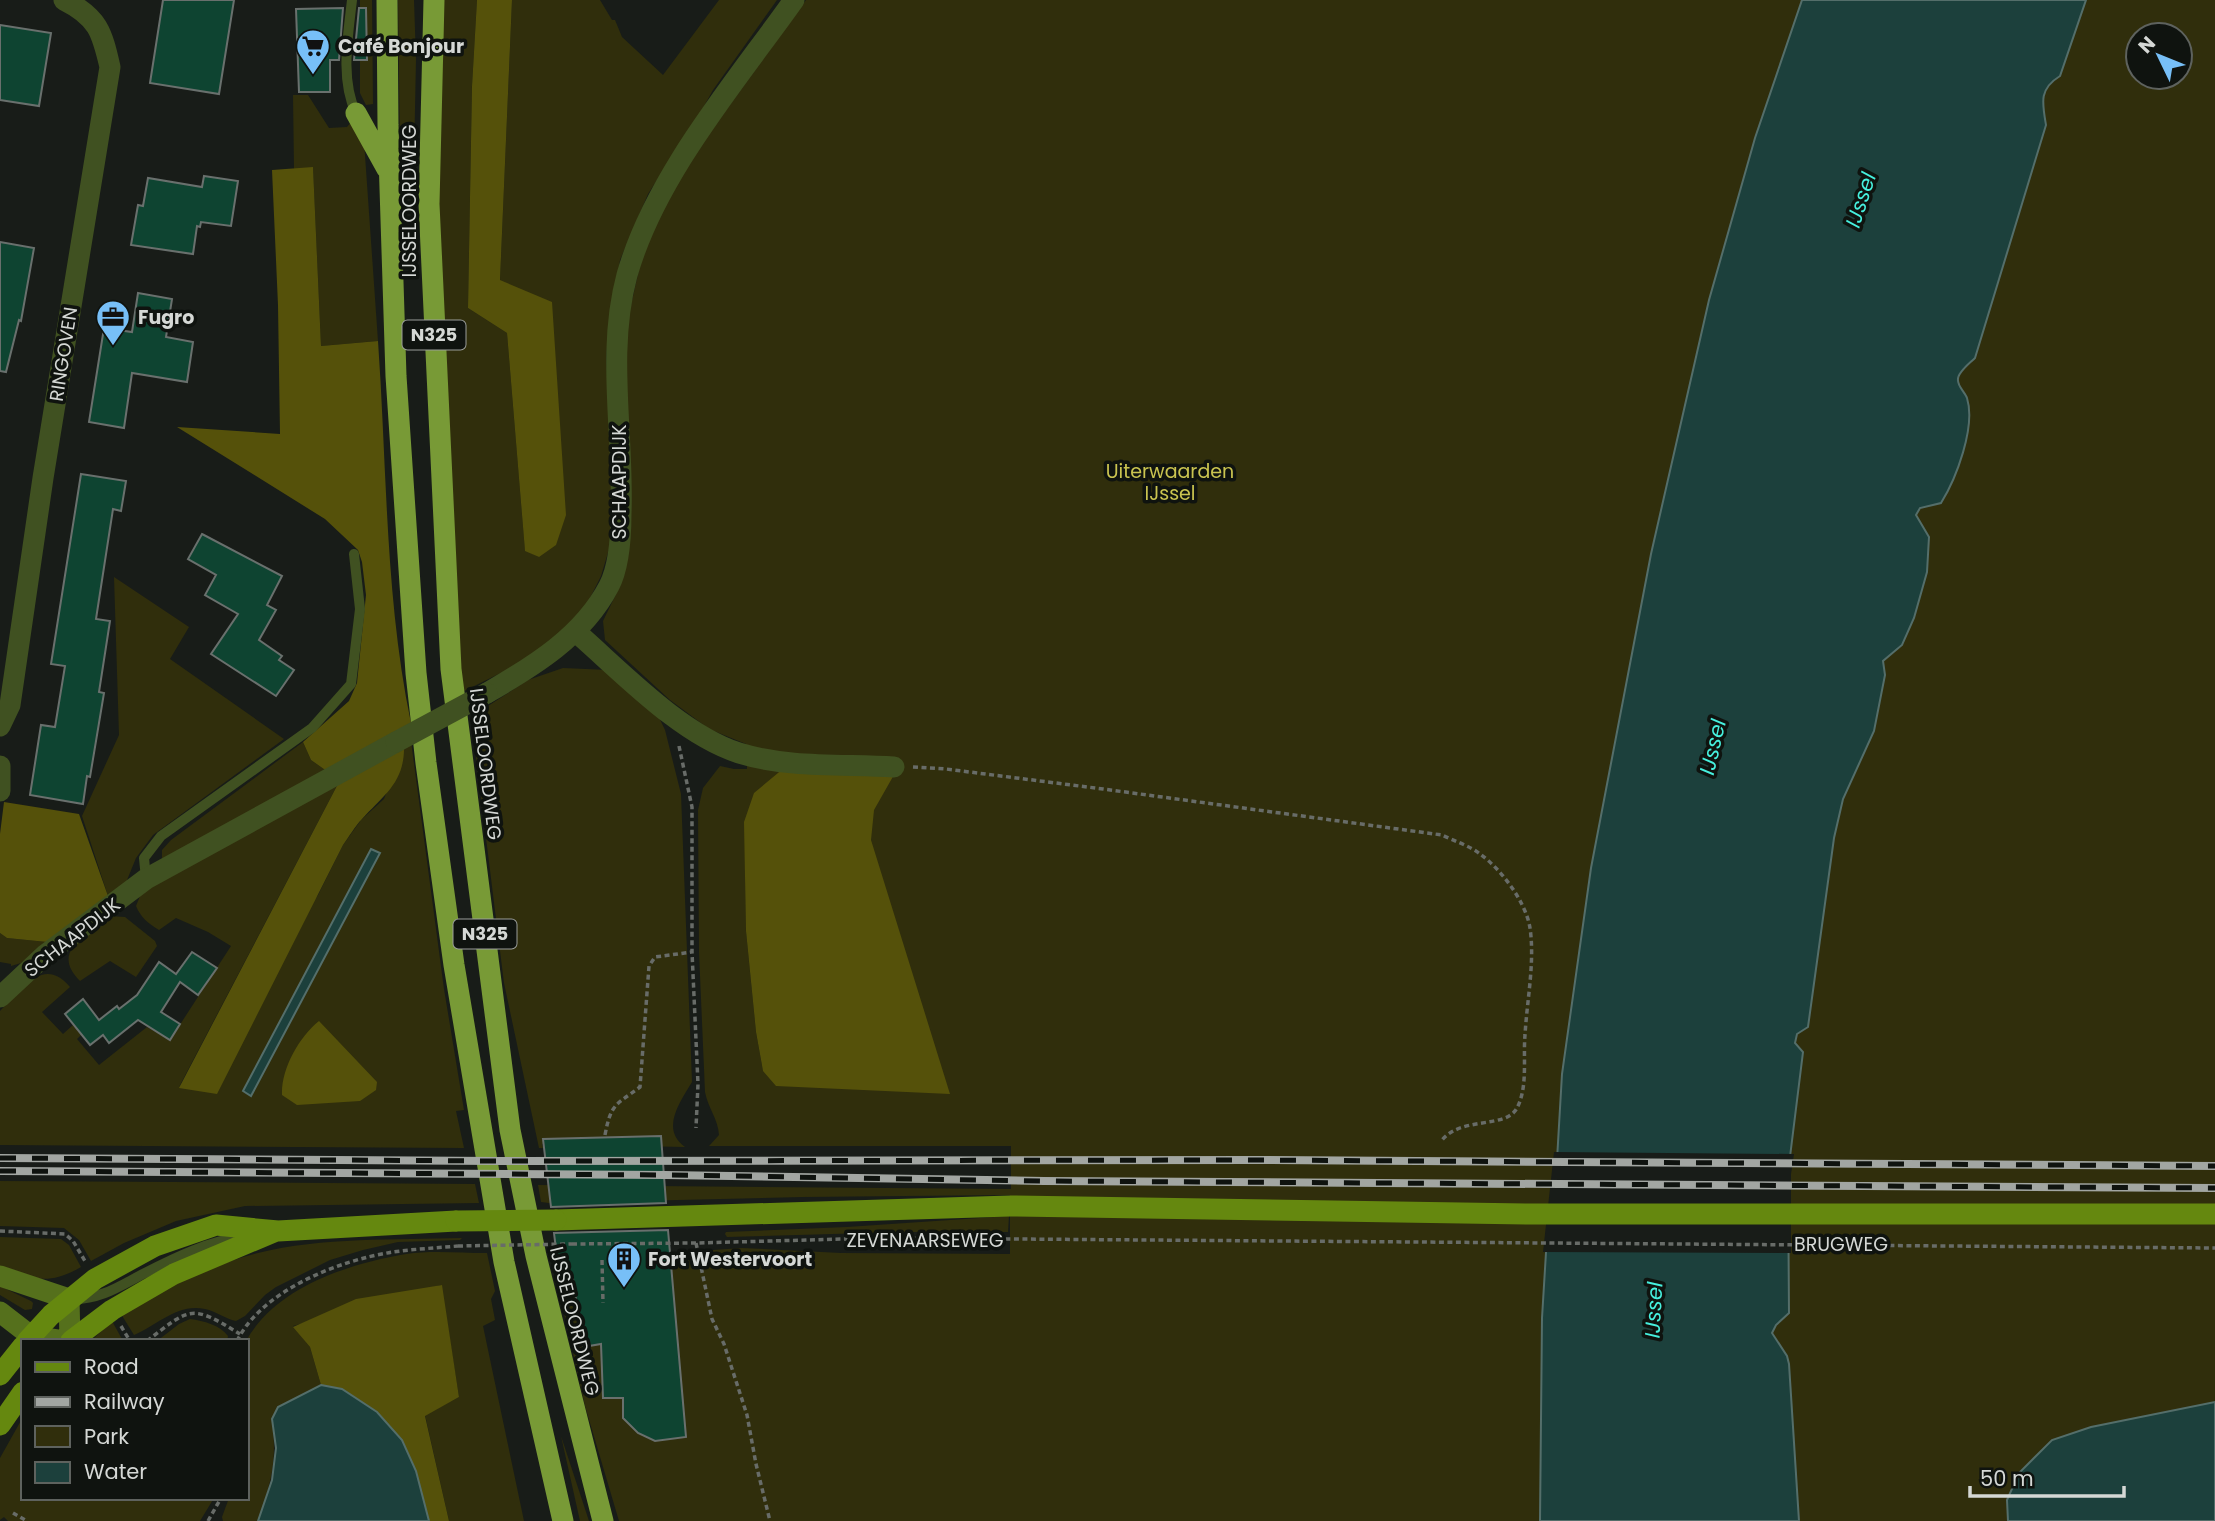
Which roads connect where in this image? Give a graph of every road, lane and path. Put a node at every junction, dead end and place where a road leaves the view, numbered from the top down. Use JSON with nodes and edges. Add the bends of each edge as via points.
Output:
{"nodes":[{"id":1,"x":64,"y":0,"type":"edge"},
{"id":2,"x":352,"y":0,"type":"edge"},
{"id":3,"x":387,"y":0,"type":"edge"},
{"id":4,"x":435,"y":0,"type":"edge"},
{"id":5,"x":794,"y":0,"type":"edge"},
{"id":6,"x":356,"y":113,"type":"joint"},
{"id":7,"x":390,"y":173,"type":"junction"},
{"id":8,"x":354,"y":554,"type":"dead end"},
{"id":9,"x":576,"y":632,"type":"junction"},
{"id":10,"x":0,"y":726,"type":"edge"},
{"id":11,"x":677,"y":738,"type":"dead end"},
{"id":12,"x":0,"y":766,"type":"edge"},
{"id":13,"x":894,"y":766,"type":"joint"},
{"id":14,"x":0,"y":791,"type":"edge"},
{"id":15,"x":146,"y":879,"type":"junction"},
{"id":16,"x":692,"y":952,"type":"junction"},
{"id":17,"x":1,"y":993,"type":"edge"},
{"id":18,"x":696,"y":1128,"type":"dead end"},
{"id":19,"x":605,"y":1135,"type":"dead end"},
{"id":20,"x":1442,"y":1140,"type":"dead end"},
{"id":21,"x":1528,"y":1214,"type":"joint"},
{"id":22,"x":2215,"y":1214,"type":"edge"},
{"id":23,"x":278,"y":1230,"type":"junction"},
{"id":24,"x":696,"y":1243,"type":"junction"},
{"id":25,"x":1467,"y":1243,"type":"joint"},
{"id":26,"x":2215,"y":1248,"type":"edge"},
{"id":27,"x":602,"y":1260,"type":"dead end"},
{"id":28,"x":0,"y":1276,"type":"edge"},
{"id":29,"x":69,"y":1299,"type":"junction"},
{"id":30,"x":603,"y":1303,"type":"dead end"},
{"id":31,"x":0,"y":1312,"type":"edge"},
{"id":32,"x":240,"y":1334,"type":"junction"},
{"id":33,"x":25,"y":1339,"type":"edge"},
{"id":34,"x":29,"y":1339,"type":"edge"},
{"id":35,"x":71,"y":1339,"type":"edge"},
{"id":36,"x":74,"y":1339,"type":"edge"},
{"id":37,"x":149,"y":1339,"type":"edge"},
{"id":38,"x":238,"y":1339,"type":"edge"},
{"id":39,"x":21,"y":1349,"type":"edge"},
{"id":40,"x":0,"y":1375,"type":"edge"},
{"id":41,"x":21,"y":1395,"type":"edge"},
{"id":42,"x":0,"y":1425,"type":"edge"},
{"id":43,"x":220,"y":1500,"type":"edge"},
{"id":44,"x":13,"y":1513,"type":"dead end"},
{"id":45,"x":27,"y":1521,"type":"edge"},
{"id":46,"x":208,"y":1521,"type":"edge"},
{"id":47,"x":563,"y":1521,"type":"edge"},
{"id":48,"x":603,"y":1521,"type":"edge"},
{"id":49,"x":770,"y":1521,"type":"edge"}],
"edges":[{"from":1,"to":10,"type":"street","name":"RINGOVEN","via":[[89,15],[102,33],[110,67],[10,705]]},
{"from":2,"to":6,"type":"lane","via":[[349,99]]},
{"from":3,"to":7,"type":"highway","name":"IJSSELOORDWEG","number":"N325"},
{"from":4,"to":48,"type":"highway","name":"IJSSELOORDWEG","number":"N325","via":[[429,204],[451,669],[510,1130],[539,1269]]},
{"from":5,"to":9,"type":"street","name":"SCHAAPDIJK","via":[[673,172],[635,250],[626,278],[616,348],[620,539],[609,585]]},
{"from":6,"to":7,"type":"highway"},
{"from":7,"to":47,"type":"highway","name":"IJSSELOORDWEG","number":"N325","via":[[396,376],[426,763],[456,978],[504,1262]]},
{"from":8,"to":15,"type":"lane","via":[[360,608],[351,684],[312,728],[161,836],[144,858]]},
{"from":9,"to":13,"type":"street","via":[[698,735],[739,753],[787,762]]},
{"from":9,"to":15,"type":"street","name":"SCHAAPDIJK","bridge":true,"via":[[530,668],[487,693]]},
{"from":11,"to":16,"type":"path","via":[[692,807]]},
{"from":12,"to":14,"type":"street"},
{"from":13,"to":20,"type":"path","via":[[946,769],[1442,835],[1479,853],[1510,882],[1530,926],[1523,1088],[1516,1110],[1507,1119],[1450,1131]]},
{"from":15,"to":17,"type":"street","name":"SCHAAPDIJK"},
{"from":16,"to":18,"type":"path"},
{"from":16,"to":19,"type":"path","via":[[655,957],[649,966],[640,1087],[614,1108]]},
{"from":21,"to":22,"type":"main road","name":"BRUGWEG"},
{"from":21,"to":23,"type":"main road","name":"ZEVENAARSEWEG","bridge":true,"via":[[1010,1206]]},
{"from":23,"to":29,"type":"main road","name":"ZEVENAARSEWEG","via":[[216,1225],[155,1246]]},
{"from":23,"to":36,"type":"main road","name":"ZEVENAARSEWEG","via":[[174,1274]]},
{"from":24,"to":25,"type":"path","name":"ZEVENAARSEWEG","via":[[882,1238]]},
{"from":24,"to":32,"type":"path","name":"ZEVENAARSEWEG","bridge":true,"via":[[458,1246],[391,1252],[338,1266],[302,1282],[267,1303]]},
{"from":24,"to":49,"type":"path","via":[[712,1319],[747,1415]]},
{"from":25,"to":26,"type":"path","name":"BRUGWEG"},
{"from":27,"to":30,"type":"path"},
{"from":28,"to":29,"type":"street"},
{"from":29,"to":34,"type":"main road","name":"ZEVENAARSEWEG"},
{"from":29,"to":35,"type":"street"},
{"from":31,"to":33,"type":"street"},
{"from":32,"to":37,"type":"path","via":[[210,1316],[192,1313]]},
{"from":32,"to":38,"type":"path","name":"ZEVENAARSEWEG"},
{"from":39,"to":40,"type":"main road","name":"ZEVENAARSEWEG"},
{"from":41,"to":42,"type":"main road"},
{"from":43,"to":46,"type":"path"},
{"from":44,"to":45,"type":"path"}]}
